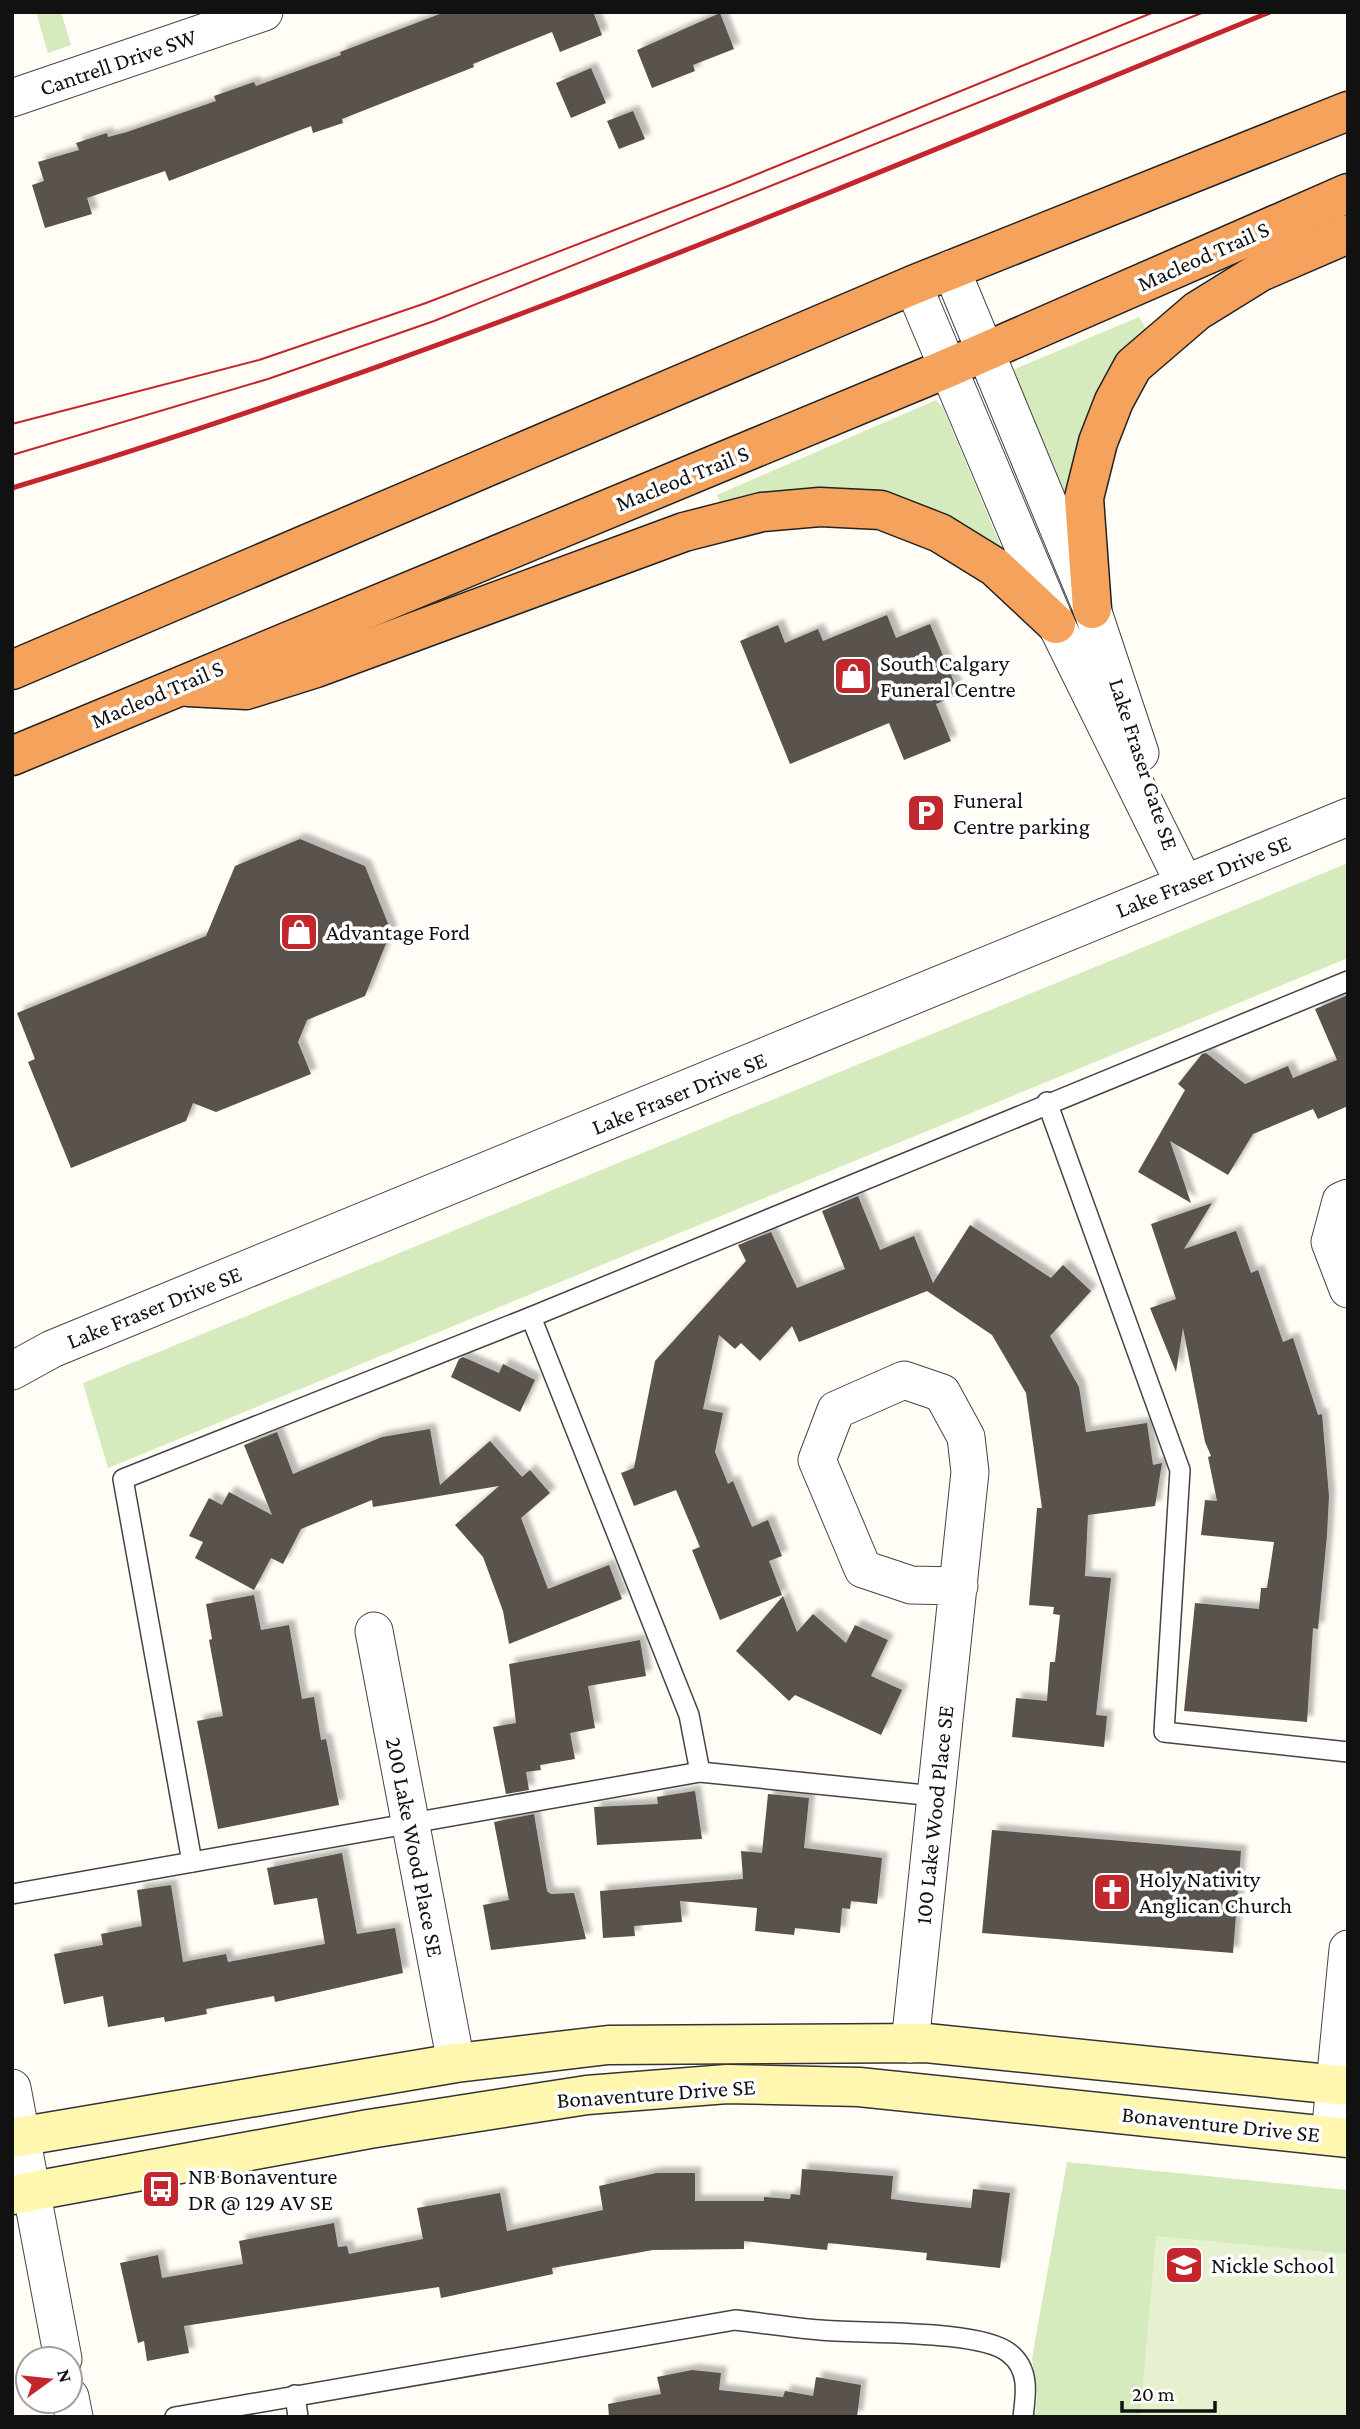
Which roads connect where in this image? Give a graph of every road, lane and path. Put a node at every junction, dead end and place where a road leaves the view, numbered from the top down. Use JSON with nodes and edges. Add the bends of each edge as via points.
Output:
{"nodes":[{"id":1,"x":264,"y":12,"type":"edge"},
{"id":2,"x":12,"y":98,"type":"edge"},
{"id":3,"x":1348,"y":111,"type":"edge"},
{"id":4,"x":1348,"y":193,"type":"edge"},
{"id":5,"x":1348,"y":234,"type":"edge"},
{"id":6,"x":951,"y":269,"type":"junction"},
{"id":7,"x":913,"y":285,"type":"junction"},
{"id":8,"x":985,"y":352,"type":"junction"},
{"id":9,"x":948,"y":368,"type":"junction"},
{"id":10,"x":1093,"y":609,"type":"junction"},
{"id":11,"x":1056,"y":624,"type":"junction"},
{"id":12,"x":12,"y":670,"type":"edge"},
{"id":13,"x":175,"y":687,"type":"junction"},
{"id":14,"x":12,"y":756,"type":"edge"},
{"id":15,"x":1348,"y":817,"type":"edge"},
{"id":16,"x":1184,"y":883,"type":"junction"},
{"id":17,"x":1348,"y":981,"type":"edge"},
{"id":18,"x":1047,"y":1102,"type":"junction"},
{"id":19,"x":1348,"y":1198,"type":"edge"},
{"id":20,"x":1348,"y":1289,"type":"edge"},
{"id":21,"x":531,"y":1317,"type":"junction"},
{"id":22,"x":12,"y":1371,"type":"edge"},
{"id":23,"x":959,"y":1586,"type":"junction"},
{"id":24,"x":374,"y":1631,"type":"dead end"},
{"id":25,"x":1348,"y":1752,"type":"edge"},
{"id":26,"x":700,"y":1772,"type":"junction"},
{"id":27,"x":935,"y":1796,"type":"junction"},
{"id":28,"x":410,"y":1823,"type":"junction"},
{"id":29,"x":192,"y":1862,"type":"junction"},
{"id":30,"x":12,"y":1894,"type":"edge"},
{"id":31,"x":1348,"y":1949,"type":"edge"},
{"id":32,"x":910,"y":2044,"type":"junction"},
{"id":33,"x":456,"y":2063,"type":"junction"},
{"id":34,"x":1341,"y":2086,"type":"edge"},
{"id":35,"x":12,"y":2088,"type":"edge"},
{"id":36,"x":17,"y":2137,"type":"edge"},
{"id":37,"x":1339,"y":2137,"type":"edge"},
{"id":38,"x":22,"y":2194,"type":"edge"},
{"id":39,"x":60,"y":2345,"type":"edge"},
{"id":40,"x":295,"y":2395,"type":"junction"},
{"id":41,"x":175,"y":2417,"type":"edge"},
{"id":42,"x":298,"y":2417,"type":"edge"},
{"id":43,"x":1023,"y":2417,"type":"edge"}],
"edges":[{"from":1,"to":2,"type":"street","name":"Cantrell Drive SW"},
{"from":3,"to":6,"type":"highway"},
{"from":4,"to":8,"type":"highway","name":"Macleod Trail S"},
{"from":5,"to":10,"type":"highway","via":[[1260,271],[1197,311],[1133,366],[1110,411],[1084,498]]},
{"from":6,"to":7,"type":"highway"},
{"from":6,"to":8,"type":"street","name":"Lake Fraser Gate SE"},
{"from":7,"to":9,"type":"street","name":"Lake Fraser Gate SE"},
{"from":7,"to":12,"type":"highway"},
{"from":8,"to":9,"type":"highway","name":"Macleod Trail S"},
{"from":8,"to":10,"type":"street","name":"Lake Fraser Gate SE"},
{"from":9,"to":11,"type":"street","name":"Lake Fraser Gate SE"},
{"from":9,"to":13,"type":"highway","name":"Macleod Trail S"},
{"from":10,"to":16,"type":"street","name":"Lake Fraser Gate SE"},
{"from":11,"to":13,"type":"highway","via":[[995,567],[940,533],[881,510],[820,507],[762,512],[684,532],[246,690]]},
{"from":11,"to":16,"type":"street","name":"Lake Fraser Gate SE"},
{"from":13,"to":14,"type":"highway","name":"Macleod Trail S"},
{"from":15,"to":16,"type":"street","name":"Lake Fraser Drive SE"},
{"from":16,"to":22,"type":"street","name":"Lake Fraser Drive SE","via":[[52,1349]]},
{"from":17,"to":18,"type":"lane"},
{"from":18,"to":21,"type":"lane"},
{"from":18,"to":25,"type":"lane","via":[[1180,1470],[1164,1732]]},
{"from":19,"to":20,"type":"street","via":[[1341,1201],[1330,1242]]},
{"from":21,"to":26,"type":"lane","via":[[689,1715]]},
{"from":21,"to":29,"type":"lane","via":[[123,1479]]},
{"from":23,"to":23,"type":"street","name":"100 Lake Wood Place SE","via":[[970,1472],[966,1437],[942,1393],[904,1380],[836,1410],[817,1460],[863,1569],[911,1585]]},
{"from":23,"to":27,"type":"street","name":"100 Lake Wood Place SE"},
{"from":24,"to":28,"type":"street","name":"200 Lake Wood Place SE"},
{"from":26,"to":27,"type":"lane"},
{"from":26,"to":28,"type":"lane"},
{"from":27,"to":32,"type":"street","name":"100 Lake Wood Place SE"},
{"from":28,"to":29,"type":"lane"},
{"from":28,"to":33,"type":"street","name":"200 Lake Wood Place SE"},
{"from":29,"to":30,"type":"lane"},
{"from":31,"to":34,"type":"street"},
{"from":32,"to":33,"type":"street","name":"Bonaventure Drive SE","via":[[608,2045]]},
{"from":32,"to":34,"type":"street","name":"Bonaventure Drive SE"},
{"from":33,"to":36,"type":"street","name":"Bonaventure Drive SE"},
{"from":34,"to":37,"type":"street"},
{"from":35,"to":36,"type":"street"},
{"from":36,"to":38,"type":"street"},
{"from":37,"to":38,"type":"street","name":"Bonaventure Drive SE","via":[[859,2087],[727,2084],[573,2097],[369,2129]]},
{"from":38,"to":39,"type":"street"},
{"from":40,"to":41,"type":"lane"},
{"from":40,"to":42,"type":"lane"},
{"from":40,"to":43,"type":"lane","via":[[735,2320],[970,2339],[1008,2352],[1023,2369],[1027,2390]]}]}
